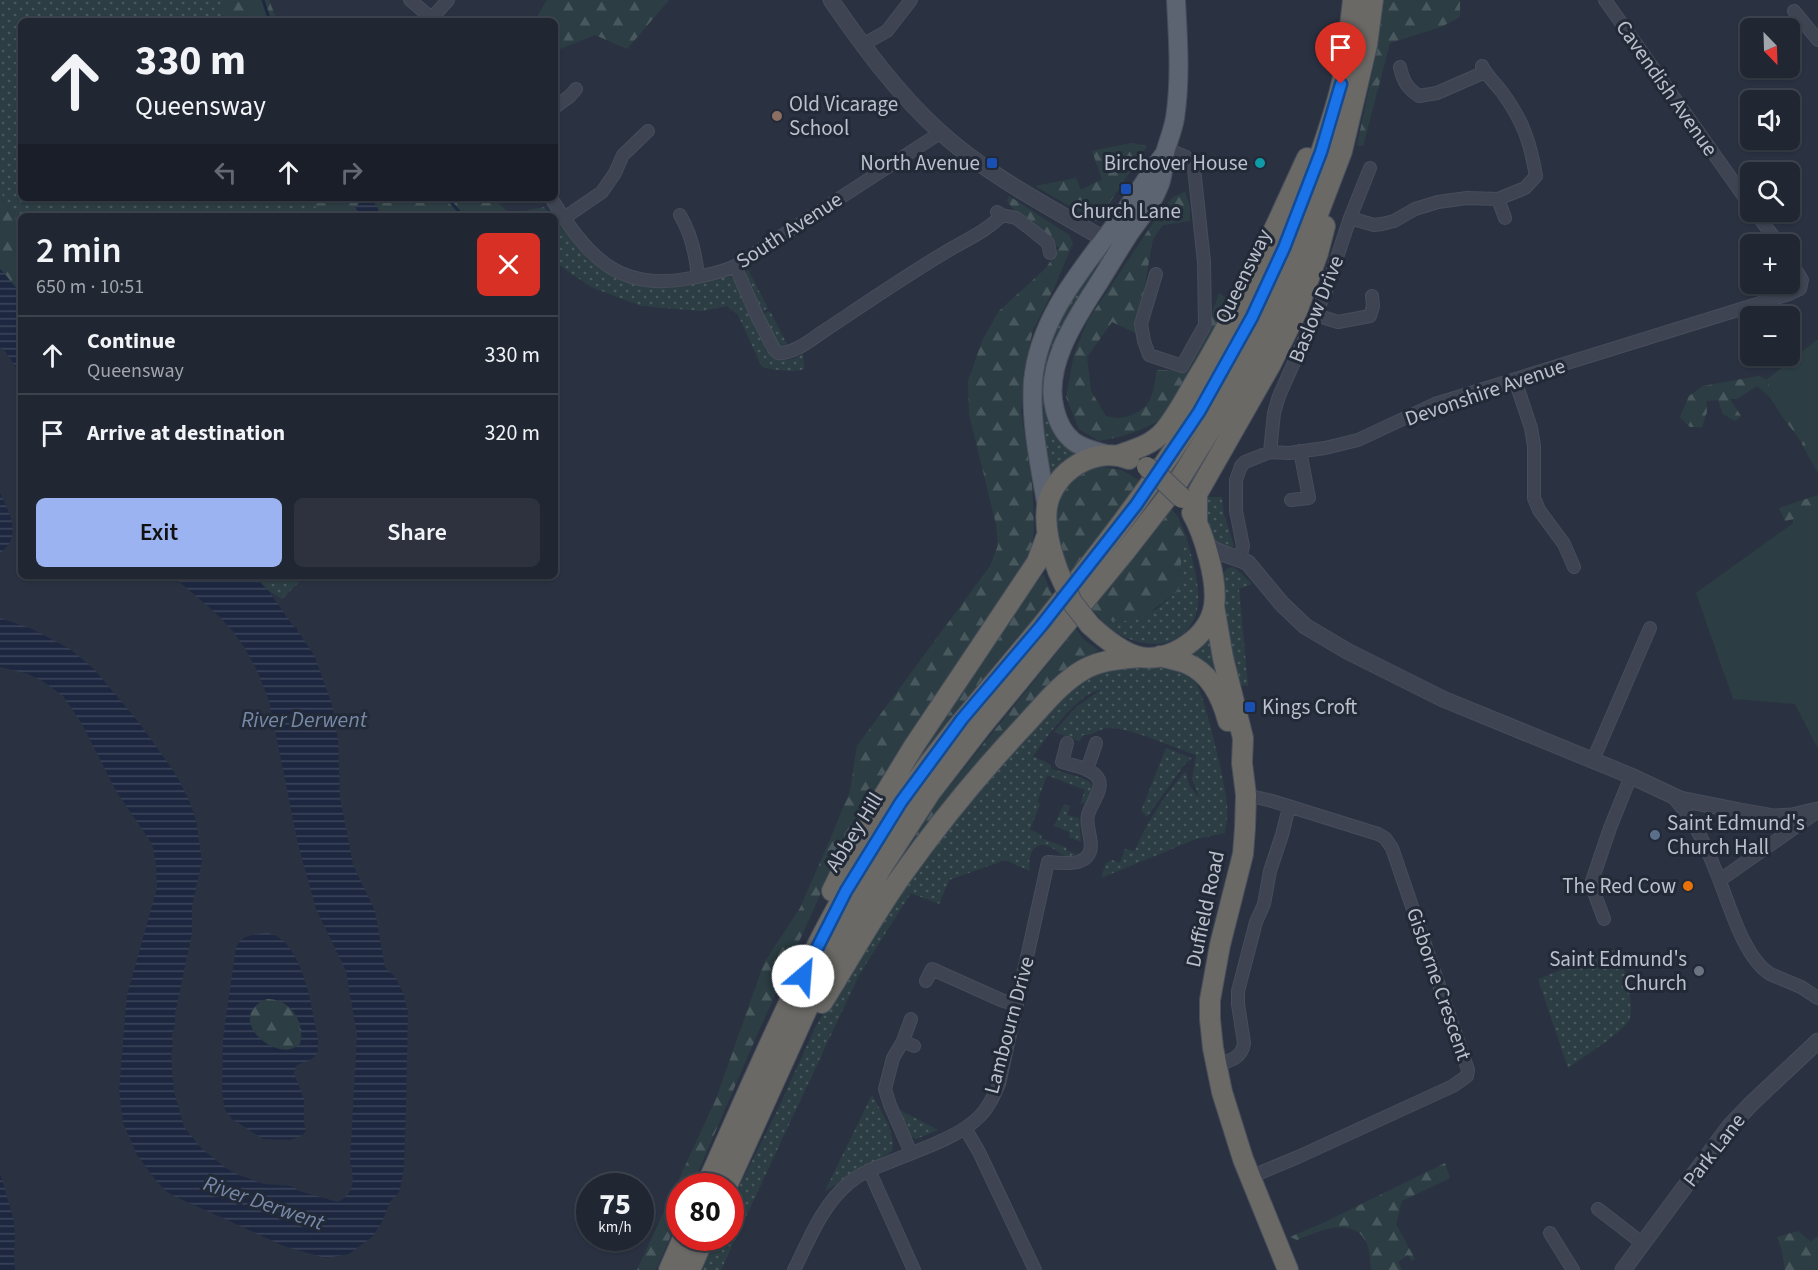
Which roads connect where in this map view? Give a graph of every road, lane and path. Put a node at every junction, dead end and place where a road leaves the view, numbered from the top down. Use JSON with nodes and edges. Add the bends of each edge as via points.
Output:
{"nodes":[{"id":1,"x":410,"y":0,"type":"edge"},
{"id":2,"x":448,"y":0,"type":"edge"},
{"id":3,"x":831,"y":0,"type":"edge"},
{"id":4,"x":911,"y":0,"type":"edge"},
{"id":5,"x":1176,"y":0,"type":"edge"},
{"id":6,"x":1353,"y":0,"type":"edge"},
{"id":7,"x":1373,"y":0,"type":"edge"},
{"id":8,"x":1605,"y":0,"type":"edge"},
{"id":9,"x":1794,"y":11,"type":"dead end"},
{"id":10,"x":431,"y":18,"type":"edge"},
{"id":11,"x":434,"y":18,"type":"edge"},
{"id":12,"x":1818,"y":40,"type":"edge"},
{"id":13,"x":864,"y":44,"type":"junction"},
{"id":14,"x":1400,"y":67,"type":"dead end"},
{"id":15,"x":1341,"y":84,"type":"junction"},
{"id":16,"x":576,"y":88,"type":"dead end"},
{"id":17,"x":558,"y":105,"type":"edge"},
{"id":18,"x":648,"y":131,"type":"dead end"},
{"id":19,"x":940,"y":133,"type":"junction"},
{"id":20,"x":1166,"y":151,"type":"junction"},
{"id":21,"x":1342,"y":151,"type":"junction"},
{"id":22,"x":1370,"y":168,"type":"dead end"},
{"id":23,"x":1740,"y":191,"type":"edge"},
{"id":24,"x":1498,"y":199,"type":"junction"},
{"id":25,"x":553,"y":201,"type":"edge"},
{"id":26,"x":680,"y":215,"type":"dead end"},
{"id":27,"x":564,"y":218,"type":"junction"},
{"id":28,"x":1350,"y":218,"type":"junction"},
{"id":29,"x":1504,"y":218,"type":"dead end"},
{"id":30,"x":1132,"y":231,"type":"junction"},
{"id":31,"x":1104,"y":239,"type":"junction"},
{"id":32,"x":1050,"y":253,"type":"dead end"},
{"id":33,"x":1112,"y":260,"type":"junction"},
{"id":34,"x":735,"y":266,"type":"junction"},
{"id":35,"x":1156,"y":274,"type":"dead end"},
{"id":36,"x":698,"y":277,"type":"junction"},
{"id":37,"x":1789,"y":294,"type":"edge"},
{"id":38,"x":1372,"y":296,"type":"dead end"},
{"id":39,"x":1316,"y":315,"type":"junction"},
{"id":40,"x":1515,"y":380,"type":"junction"},
{"id":41,"x":1300,"y":451,"type":"junction"},
{"id":42,"x":1270,"y":452,"type":"junction"},
{"id":43,"x":1113,"y":454,"type":"junction"},
{"id":44,"x":1291,"y":500,"type":"dead end"},
{"id":45,"x":1047,"y":508,"type":"junction"},
{"id":46,"x":1197,"y":523,"type":"junction"},
{"id":47,"x":1047,"y":535,"type":"junction"},
{"id":48,"x":1106,"y":543,"type":"joint"},
{"id":49,"x":1205,"y":543,"type":"junction"},
{"id":50,"x":1124,"y":553,"type":"joint"},
{"id":51,"x":1238,"y":559,"type":"junction"},
{"id":52,"x":1574,"y":567,"type":"dead end"},
{"id":53,"x":1212,"y":579,"type":"junction"},
{"id":54,"x":1214,"y":606,"type":"junction"},
{"id":55,"x":1650,"y":628,"type":"dead end"},
{"id":56,"x":1160,"y":656,"type":"junction"},
{"id":57,"x":1140,"y":657,"type":"junction"},
{"id":58,"x":1067,"y":743,"type":"dead end"},
{"id":59,"x":1096,"y":743,"type":"dead end"},
{"id":60,"x":1593,"y":760,"type":"junction"},
{"id":61,"x":1242,"y":763,"type":"junction"},
{"id":62,"x":1087,"y":770,"type":"junction"},
{"id":63,"x":1631,"y":776,"type":"junction"},
{"id":64,"x":1246,"y":795,"type":"junction"},
{"id":65,"x":1674,"y":797,"type":"junction"},
{"id":66,"x":1289,"y":807,"type":"junction"},
{"id":67,"x":1818,"y":811,"type":"edge"},
{"id":68,"x":1720,"y":880,"type":"junction"},
{"id":69,"x":1604,"y":919,"type":"dead end"},
{"id":70,"x":926,"y":981,"type":"dead end"},
{"id":71,"x":1818,"y":998,"type":"edge"},
{"id":72,"x":1017,"y":1005,"type":"junction"},
{"id":73,"x":911,"y":1019,"type":"dead end"},
{"id":74,"x":771,"y":1040,"type":"junction"},
{"id":75,"x":1818,"y":1041,"type":"edge"},
{"id":76,"x":784,"y":1063,"type":"junction"},
{"id":77,"x":1216,"y":1065,"type":"junction"},
{"id":78,"x":965,"y":1128,"type":"junction"},
{"id":79,"x":911,"y":1153,"type":"junction"},
{"id":80,"x":869,"y":1170,"type":"junction"},
{"id":81,"x":712,"y":1173,"type":"edge"},
{"id":82,"x":733,"y":1173,"type":"edge"},
{"id":83,"x":1250,"y":1177,"type":"junction"},
{"id":84,"x":1598,"y":1209,"type":"dead end"},
{"id":85,"x":1550,"y":1233,"type":"dead end"},
{"id":86,"x":1642,"y":1243,"type":"junction"},
{"id":87,"x":677,"y":1251,"type":"edge"},
{"id":88,"x":698,"y":1251,"type":"edge"},
{"id":89,"x":669,"y":1270,"type":"edge"},
{"id":90,"x":690,"y":1270,"type":"edge"},
{"id":91,"x":794,"y":1270,"type":"edge"},
{"id":92,"x":914,"y":1270,"type":"edge"},
{"id":93,"x":1035,"y":1270,"type":"edge"},
{"id":94,"x":1288,"y":1270,"type":"edge"},
{"id":95,"x":1574,"y":1270,"type":"edge"},
{"id":96,"x":1623,"y":1270,"type":"edge"}],
"edges":[{"from":1,"to":10,"type":"street"},
{"from":2,"to":11,"type":"street"},
{"from":3,"to":13,"type":"street"},
{"from":4,"to":13,"type":"street","via":[[887,31]]},
{"from":5,"to":20,"type":"main road","via":[[1179,90]]},
{"from":6,"to":15,"type":"highway","name":"Queensway"},
{"from":7,"to":21,"type":"highway","name":"Queensway","via":[[1365,55]]},
{"from":8,"to":23,"type":"street","name":"Cavendish Avenue"},
{"from":9,"to":12,"type":"street"},
{"from":13,"to":19,"type":"street"},
{"from":14,"to":24,"type":"street","via":[[1402,79],[1419,96],[1437,93],[1483,69],[1502,92],[1530,145],[1536,176],[1525,188]]},
{"from":15,"to":43,"type":"highway","via":[[1207,364],[1163,432],[1145,446]]},
{"from":15,"to":48,"type":"highway","name":"Queensway","via":[[1300,211],[1256,308],[1199,412]]},
{"from":16,"to":17,"type":"street"},
{"from":18,"to":27,"type":"street","via":[[623,156],[602,192]]},
{"from":19,"to":31,"type":"street","via":[[993,173]]},
{"from":19,"to":34,"type":"street","name":"South Avenue"},
{"from":20,"to":30,"type":"main road","via":[[1160,186]]},
{"from":20,"to":31,"type":"main road"},
{"from":20,"to":35,"type":"street","via":[[1186,157],[1194,168],[1204,262],[1205,325],[1182,366],[1149,355],[1144,341],[1141,324]]},
{"from":21,"to":46,"type":"highway","via":[[1318,253],[1298,309],[1197,494]]},
{"from":21,"to":50,"type":"highway","name":"Queensway","via":[[1297,267],[1237,387],[1173,490]]},
{"from":22,"to":28,"type":"street","name":"Baslow Drive"},
{"from":24,"to":28,"type":"street","via":[[1438,202],[1382,224]]},
{"from":24,"to":29,"type":"street"},
{"from":25,"to":27,"type":"street","name":"South Avenue"},
{"from":26,"to":36,"type":"street","via":[[694,247]]},
{"from":27,"to":36,"type":"street","name":"South Avenue","via":[[594,255],[628,276],[655,283]]},
{"from":28,"to":39,"type":"street","name":"Baslow Drive"},
{"from":30,"to":31,"type":"street"},
{"from":30,"to":33,"type":"main road"},
{"from":31,"to":33,"type":"street"},
{"from":31,"to":45,"type":"main road","via":[[1058,307],[1037,358],[1033,405]]},
{"from":32,"to":34,"type":"street","via":[[1048,243],[1032,230],[1016,218],[999,213],[996,221],[971,238],[787,353],[774,349]]},
{"from":33,"to":43,"type":"main road","via":[[1070,329],[1057,364],[1053,396],[1065,434],[1078,444]]},
{"from":34,"to":36,"type":"street","name":"South Avenue"},
{"from":37,"to":40,"type":"street","name":"Devonshire Avenue"},
{"from":38,"to":39,"type":"street","via":[[1371,319],[1338,322]]},
{"from":39,"to":42,"type":"street","name":"Baslow Drive","via":[[1279,396]]},
{"from":40,"to":41,"type":"street","name":"Devonshire Avenue","via":[[1435,404],[1358,440]]},
{"from":40,"to":52,"type":"street","via":[[1534,446],[1534,498]]},
{"from":41,"to":42,"type":"street","name":"Devonshire Avenue"},
{"from":41,"to":44,"type":"street","via":[[1309,498]]},
{"from":42,"to":51,"type":"street","name":"Devonshire Avenue","via":[[1245,462],[1236,480],[1236,511],[1243,546]]},
{"from":43,"to":45,"type":"highway","via":[[1086,460],[1072,469],[1057,485]]},
{"from":43,"to":46,"type":"highway","bridge":true,"via":[[1147,467],[1161,478],[1182,498]]},
{"from":45,"to":47,"type":"highway"},
{"from":46,"to":49,"type":"highway"},
{"from":47,"to":57,"type":"highway","bridge":true,"via":[[1072,602],[1103,637]]},
{"from":47,"to":74,"type":"highway","via":[[1037,562],[858,838],[816,923]]},
{"from":48,"to":74,"type":"highway","name":"Abbey Hill","via":[[962,719],[901,802],[846,891]]},
{"from":49,"to":51,"type":"street","via":[[1219,554]]},
{"from":49,"to":53,"type":"highway"},
{"from":50,"to":76,"type":"highway","name":"Abbey Hill","via":[[930,793],[882,867],[836,950]]},
{"from":51,"to":53,"type":"street","via":[[1222,566]]},
{"from":51,"to":60,"type":"street","via":[[1248,563],[1305,626],[1333,643],[1443,699]]},
{"from":53,"to":54,"type":"highway"},
{"from":54,"to":56,"type":"highway","via":[[1206,626],[1189,643]]},
{"from":54,"to":61,"type":"highway","name":"Duffield Road","via":[[1243,738]]},
{"from":55,"to":60,"type":"street"},
{"from":56,"to":57,"type":"highway"},
{"from":56,"to":61,"type":"highway","name":"Duffield Road","via":[[1187,663],[1212,684]]},
{"from":57,"to":76,"type":"highway","via":[[1108,660],[1077,674],[1048,700],[951,808],[901,876]]},
{"from":58,"to":62,"type":"street","via":[[1062,762]]},
{"from":59,"to":62,"type":"street"},
{"from":60,"to":63,"type":"street"},
{"from":61,"to":64,"type":"highway","name":"Duffield Road"},
{"from":62,"to":72,"type":"street","name":"Lambourn Drive","via":[[1100,784],[1087,820],[1089,853],[1071,864],[1048,862]]},
{"from":63,"to":65,"type":"street"},
{"from":63,"to":69,"type":"street","via":[[1592,881]]},
{"from":64,"to":66,"type":"street","name":"Gisborne Crescent"},
{"from":64,"to":77,"type":"highway","name":"Duffield Road","via":[[1243,854],[1210,1000]]},
{"from":65,"to":67,"type":"street","via":[[1774,816]]},
{"from":65,"to":68,"type":"street","via":[[1697,829]]},
{"from":66,"to":77,"type":"street","via":[[1238,991],[1243,1048],[1237,1057]]},
{"from":66,"to":83,"type":"street","name":"Gisborne Crescent","via":[[1378,834],[1388,842],[1468,1070],[1467,1076],[1453,1086]]},
{"from":67,"to":68,"type":"street"},
{"from":68,"to":71,"type":"street","via":[[1744,943],[1759,964],[1770,974]]},
{"from":70,"to":72,"type":"street","via":[[932,969]]},
{"from":72,"to":78,"type":"street","name":"Lambourn Drive","via":[[999,1084],[981,1115]]},
{"from":73,"to":79,"type":"street","via":[[908,1043],[893,1058],[885,1089]]},
{"from":74,"to":81,"type":"highway","name":"Abbey Hill"},
{"from":75,"to":86,"type":"street","name":"Park Lane","via":[[1729,1127]]},
{"from":76,"to":82,"type":"highway","name":"Abbey Hill"},
{"from":77,"to":83,"type":"highway","name":"Duffield Road"},
{"from":78,"to":79,"type":"street","name":"Lambourn Drive"},
{"from":78,"to":93,"type":"street"},
{"from":79,"to":80,"type":"street","name":"Lambourn Drive"},
{"from":80,"to":91,"type":"street","name":"Lambourn Drive","via":[[830,1201]]},
{"from":80,"to":92,"type":"street"},
{"from":83,"to":94,"type":"highway","name":"Duffield Road"},
{"from":84,"to":86,"type":"street"},
{"from":85,"to":95,"type":"street"},
{"from":86,"to":96,"type":"street","name":"Park Lane"},
{"from":87,"to":89,"type":"highway"},
{"from":88,"to":90,"type":"highway"}]}
